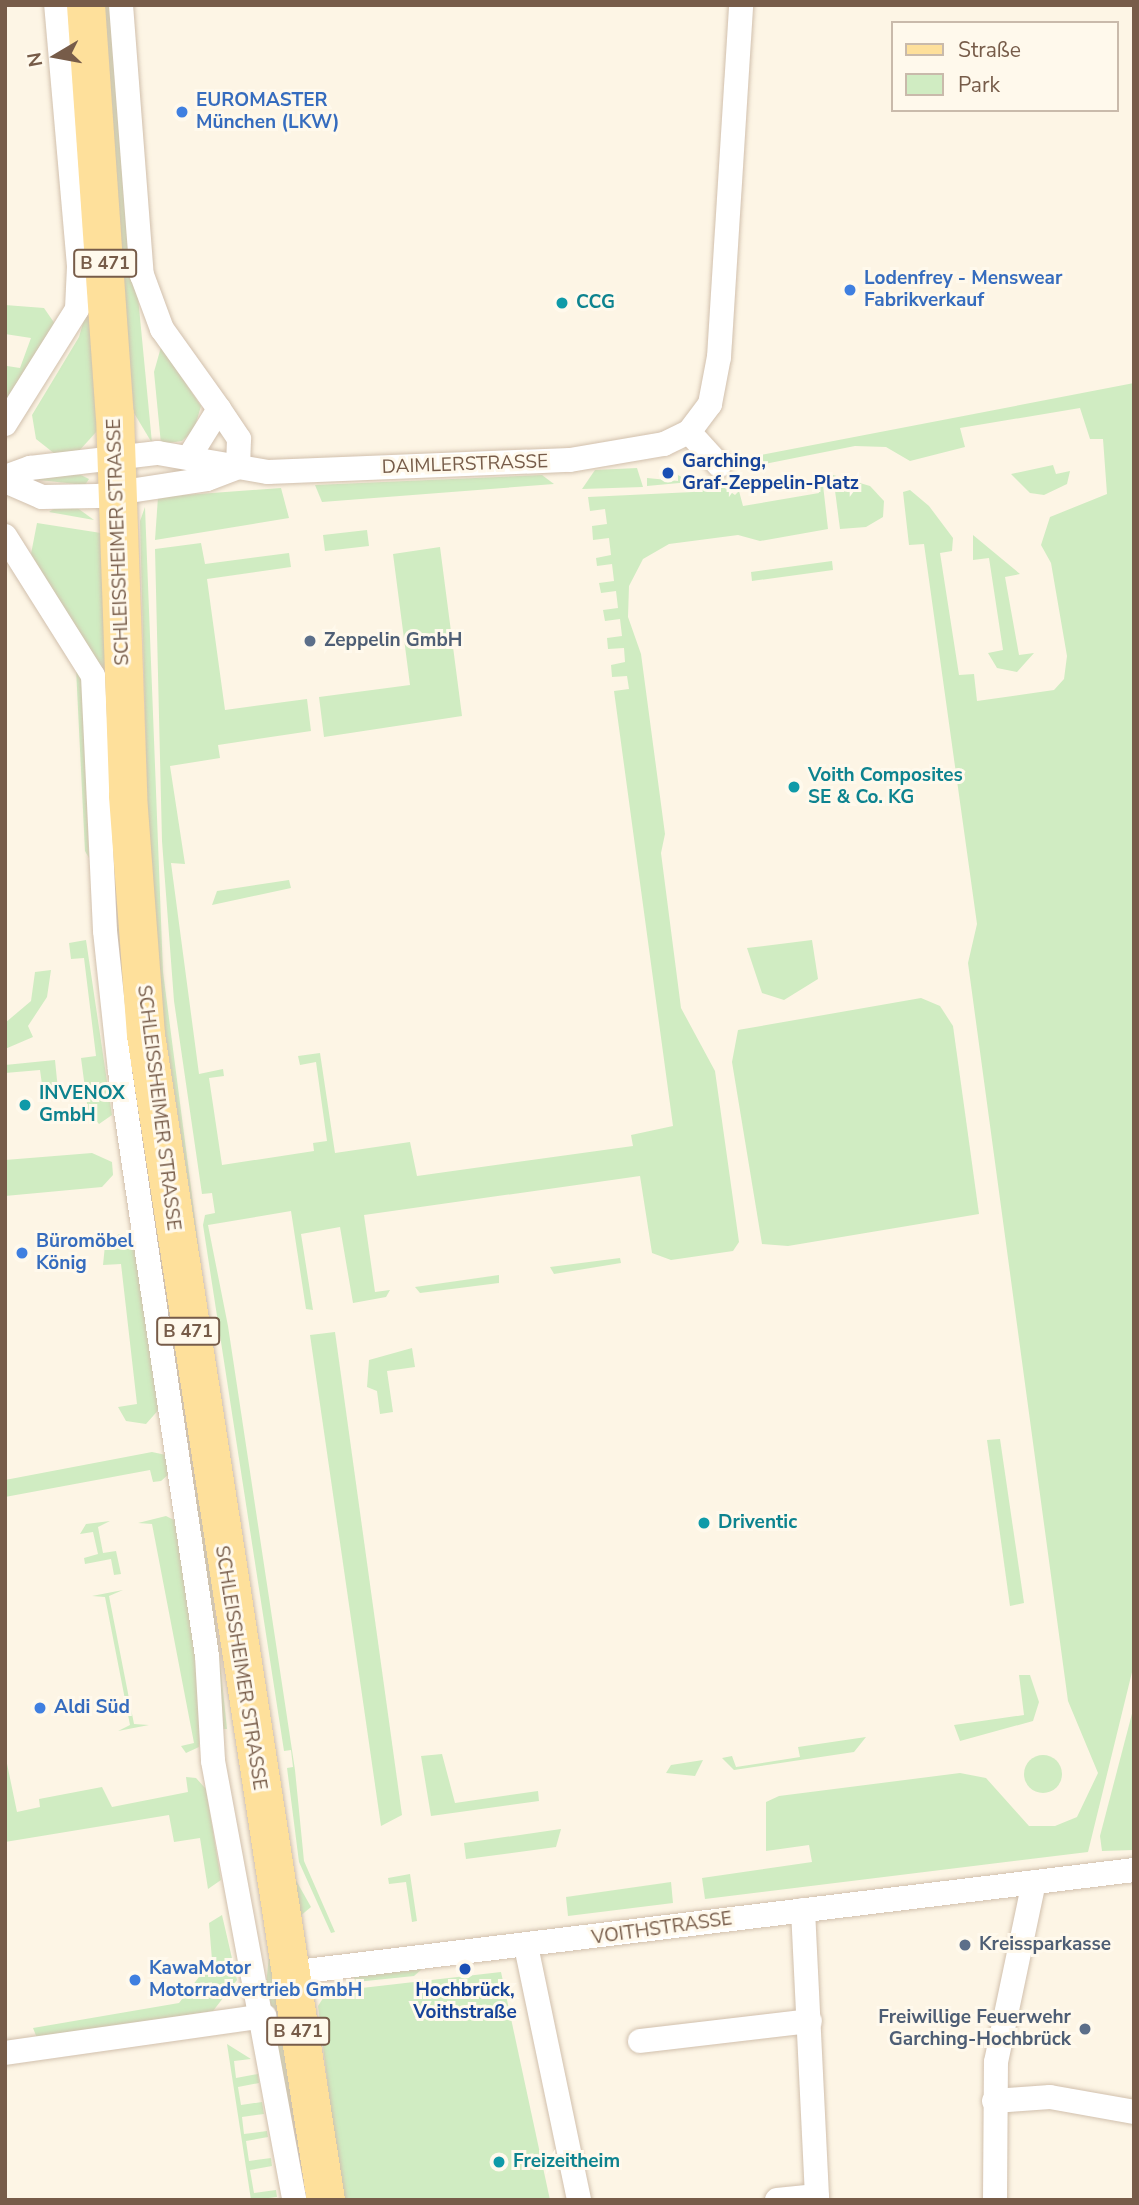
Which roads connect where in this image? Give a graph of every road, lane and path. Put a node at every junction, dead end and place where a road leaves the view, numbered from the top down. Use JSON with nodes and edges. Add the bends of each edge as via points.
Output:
{"nodes":[{"id":1,"x":56,"y":5,"type":"edge"},
{"id":2,"x":86,"y":5,"type":"edge"},
{"id":3,"x":121,"y":5,"type":"edge"},
{"id":4,"x":741,"y":5,"type":"edge"},
{"id":5,"x":217,"y":406,"type":"junction"},
{"id":6,"x":5,"y":424,"type":"edge"},
{"id":7,"x":689,"y":432,"type":"junction"},
{"id":8,"x":191,"y":454,"type":"junction"},
{"id":9,"x":719,"y":465,"type":"dead end"},
{"id":10,"x":238,"y":467,"type":"junction"},
{"id":11,"x":117,"y":477,"type":"junction"},
{"id":12,"x":5,"y":479,"type":"edge"},
{"id":13,"x":5,"y":536,"type":"edge"},
{"id":14,"x":1134,"y":1870,"type":"edge"},
{"id":15,"x":1034,"y":1882,"type":"junction"},
{"id":16,"x":803,"y":1910,"type":"junction"},
{"id":17,"x":526,"y":1946,"type":"junction"},
{"id":18,"x":289,"y":1973,"type":"junction"},
{"id":19,"x":264,"y":2016,"type":"junction"},
{"id":20,"x":810,"y":2021,"type":"junction"},
{"id":21,"x":640,"y":2041,"type":"dead end"},
{"id":22,"x":5,"y":2053,"type":"edge"},
{"id":23,"x":994,"y":2101,"type":"junction"},
{"id":24,"x":1134,"y":2112,"type":"edge"},
{"id":25,"x":817,"y":2198,"type":"edge"},
{"id":26,"x":294,"y":2200,"type":"edge"},
{"id":27,"x":326,"y":2200,"type":"edge"},
{"id":28,"x":579,"y":2200,"type":"edge"},
{"id":29,"x":777,"y":2200,"type":"edge"},
{"id":30,"x":995,"y":2200,"type":"edge"}],
"edges":[{"from":1,"to":6,"type":"street","via":[[79,266],[76,309]]},
{"from":2,"to":11,"type":"main road","name":"SCHLEISSHEIMER STRASSE","number":"B 471"},
{"from":3,"to":5,"type":"street","via":[[142,275],[162,329]]},
{"from":4,"to":7,"type":"street","via":[[719,358],[710,404]]},
{"from":5,"to":8,"type":"street"},
{"from":5,"to":10,"type":"street","via":[[239,439]]},
{"from":7,"to":9,"type":"street"},
{"from":7,"to":10,"type":"street","name":"DAIMLERSTRASSE","via":[[664,444],[570,460],[297,472]]},
{"from":8,"to":10,"type":"street","name":"DAIMLERSTRASSE"},
{"from":8,"to":11,"type":"street","name":"DAIMLERSTRASSE"},
{"from":10,"to":11,"type":"street","name":"DAIMLERSTRASSE","via":[[207,480]]},
{"from":11,"to":12,"type":"street","via":[[30,468]]},
{"from":11,"to":12,"type":"street","via":[[42,497]]},
{"from":11,"to":18,"type":"main road","name":"SCHLEISSHEIMER STRASSE","number":"B 471","via":[[131,852],[146,1035]]},
{"from":13,"to":19,"type":"street","name":"SCHLEISSHEIMER STRASSE","via":[[93,676],[105,931],[120,1071],[207,1656],[213,1761],[250,1976]]},
{"from":14,"to":15,"type":"street","name":"VOITHSTRASSE"},
{"from":15,"to":16,"type":"street","name":"VOITHSTRASSE"},
{"from":15,"to":23,"type":"street","via":[[1010,1982]]},
{"from":16,"to":17,"type":"street","name":"VOITHSTRASSE"},
{"from":16,"to":20,"type":"street"},
{"from":17,"to":18,"type":"street","name":"VOITHSTRASSE"},
{"from":17,"to":28,"type":"street"},
{"from":18,"to":27,"type":"main road","name":"SCHLEISSHEIMER STRASSE","number":"B 471"},
{"from":19,"to":22,"type":"street"},
{"from":19,"to":26,"type":"street","name":"SCHLEISSHEIMER STRASSE"},
{"from":20,"to":21,"type":"street"},
{"from":20,"to":25,"type":"street"},
{"from":23,"to":24,"type":"street","via":[[1050,2097]]},
{"from":23,"to":30,"type":"street"},
{"from":25,"to":29,"type":"street"}]}
